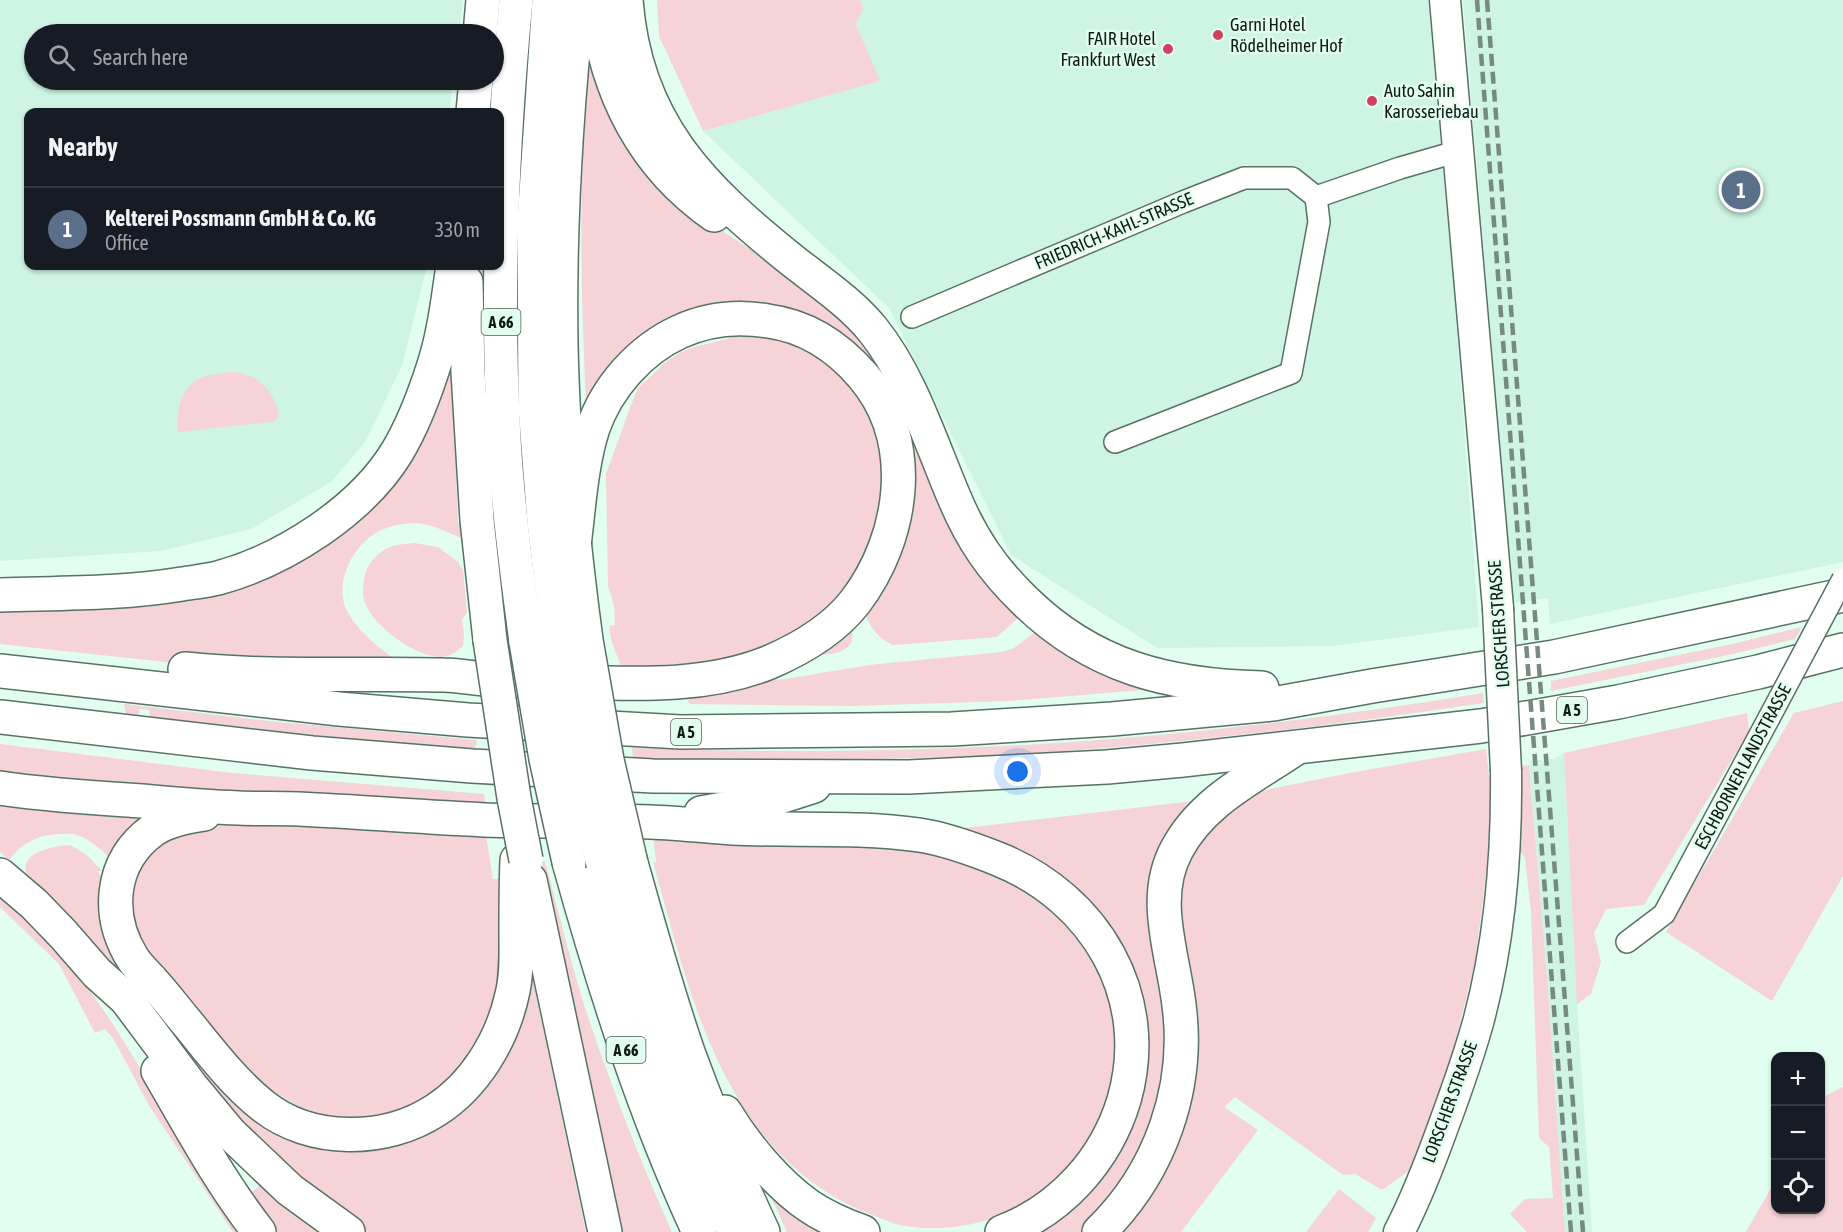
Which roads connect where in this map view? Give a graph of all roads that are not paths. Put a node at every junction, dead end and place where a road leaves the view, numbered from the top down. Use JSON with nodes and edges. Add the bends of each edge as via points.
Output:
{"nodes":[{"id":1,"x":483,"y":0,"type":"edge"},
{"id":2,"x":516,"y":0,"type":"edge"},
{"id":3,"x":549,"y":0,"type":"edge"},
{"id":4,"x":578,"y":0,"type":"edge"},
{"id":5,"x":595,"y":0,"type":"edge"},
{"id":6,"x":626,"y":0,"type":"edge"},
{"id":7,"x":1445,"y":0,"type":"edge"},
{"id":8,"x":481,"y":24,"type":"edge"},
{"id":9,"x":475,"y":90,"type":"edge"},
{"id":10,"x":473,"y":108,"type":"edge"},
{"id":11,"x":1459,"y":151,"type":"junction"},
{"id":12,"x":504,"y":192,"type":"edge"},
{"id":13,"x":1316,"y":196,"type":"junction"},
{"id":14,"x":791,"y":260,"type":"junction"},
{"id":15,"x":452,"y":270,"type":"edge"},
{"id":16,"x":466,"y":270,"type":"edge"},
{"id":17,"x":502,"y":270,"type":"edge"},
{"id":18,"x":912,"y":317,"type":"dead end"},
{"id":19,"x":1115,"y":442,"type":"dead end"},
{"id":20,"x":574,"y":545,"type":"junction"},
{"id":21,"x":1843,"y":579,"type":"edge"},
{"id":22,"x":0,"y":594,"type":"edge"},
{"id":23,"x":1843,"y":595,"type":"edge"},
{"id":24,"x":556,"y":641,"type":"junction"},
{"id":25,"x":0,"y":649,"type":"edge"},
{"id":26,"x":1843,"y":650,"type":"edge"},
{"id":27,"x":0,"y":671,"type":"edge"},
{"id":28,"x":1372,"y":686,"type":"junction"},
{"id":29,"x":0,"y":717,"type":"edge"},
{"id":30,"x":1297,"y":747,"type":"junction"},
{"id":31,"x":844,"y":777,"type":"junction"},
{"id":32,"x":0,"y":788,"type":"edge"},
{"id":33,"x":236,"y":808,"type":"junction"},
{"id":34,"x":651,"y":822,"type":"junction"},
{"id":35,"x":521,"y":860,"type":"junction"},
{"id":36,"x":617,"y":863,"type":"junction"},
{"id":37,"x":0,"y":875,"type":"edge"},
{"id":38,"x":1627,"y":942,"type":"dead end"},
{"id":39,"x":97,"y":973,"type":"junction"},
{"id":40,"x":689,"y":1055,"type":"junction"},
{"id":41,"x":259,"y":1232,"type":"edge"},
{"id":42,"x":348,"y":1232,"type":"edge"},
{"id":43,"x":604,"y":1232,"type":"edge"},
{"id":44,"x":699,"y":1232,"type":"edge"},
{"id":45,"x":734,"y":1232,"type":"edge"},
{"id":46,"x":763,"y":1232,"type":"edge"},
{"id":47,"x":864,"y":1232,"type":"edge"},
{"id":48,"x":1002,"y":1232,"type":"edge"},
{"id":49,"x":1100,"y":1232,"type":"edge"},
{"id":50,"x":1399,"y":1232,"type":"edge"}],
"edges":[{"from":1,"to":8,"type":"highway"},
{"from":2,"to":12,"type":"highway","number":"A 66"},
{"from":3,"to":24,"type":"highway","number":"A 66","via":[[534,222],[534,397]]},
{"from":4,"to":20,"type":"highway","via":[[561,272],[561,347]]},
{"from":5,"to":14,"type":"highway","via":[[601,39],[618,97],[653,158],[698,204]]},
{"from":6,"to":14,"type":"highway","via":[[634,55],[664,128],[681,154],[724,201]]},
{"from":7,"to":11,"type":"main road","name":"LORSCHER STRASSE"},
{"from":9,"to":10,"type":"highway"},
{"from":11,"to":13,"type":"street"},
{"from":11,"to":50,"type":"main road","name":"LORSCHER STRASSE","bridge":true,"via":[[1498,608],[1507,819],[1500,907],[1479,1017],[1440,1135]]},
{"from":13,"to":18,"type":"street","name":"FRIEDRICH-KAHL-STRASSE","via":[[1292,177],[1244,178]]},
{"from":13,"to":19,"type":"street","via":[[1319,222],[1291,373]]},
{"from":14,"to":28,"type":"highway","via":[[844,301],[873,331],[900,373],[978,547],[1008,584],[1065,635],[1132,669],[1198,684],[1278,689]]},
{"from":15,"to":22,"type":"highway","via":[[434,367],[401,444],[364,492],[314,534],[255,566],[217,578],[115,592]]},
{"from":16,"to":35,"type":"highway","bridge":true,"via":[[477,520]]},
{"from":17,"to":24,"type":"highway","number":"A 66","via":[[510,516]]},
{"from":20,"to":24,"type":"highway"},
{"from":20,"to":25,"type":"highway","via":[[593,427],[609,395],[646,351],[684,330],[743,318],[777,322],[813,334],[856,368],[886,413],[897,448],[898,493],[890,535],[875,570],[853,604],[825,630],[767,663],[742,671],[687,681],[625,684],[447,675],[280,675],[213,672]]},
{"from":21,"to":38,"type":"street","name":"ESCHBORNER LANDSTRASSE","bridge":true,"via":[[1664,914]]},
{"from":23,"to":28,"type":"highway","number":"A 5","via":[[1554,657]]},
{"from":24,"to":36,"type":"highway","bridge":true,"via":[[607,760]]},
{"from":24,"to":44,"type":"highway","number":"A 66","bridge":true,"via":[[546,759],[569,862],[634,1073]]},
{"from":26,"to":30,"type":"highway","number":"A 5","via":[[1618,702],[1492,724]]},
{"from":27,"to":28,"type":"highway","number":"A 5","via":[[339,709],[681,732],[952,729],[1112,719],[1273,704]]},
{"from":29,"to":31,"type":"highway","number":"A 5","via":[[312,753],[472,766],[653,776]]},
{"from":30,"to":31,"type":"highway","number":"A 5","via":[[1107,766]]},
{"from":30,"to":49,"type":"highway","via":[[1213,803],[1195,821],[1172,859],[1164,898],[1181,1025],[1177,1089],[1166,1131],[1148,1170],[1124,1206]]},
{"from":31,"to":34,"type":"highway","via":[[766,801]]},
{"from":32,"to":33,"type":"highway"},
{"from":33,"to":34,"type":"highway","via":[[491,820]]},
{"from":33,"to":35,"type":"highway","via":[[179,819],[153,830],[122,866],[116,885],[116,916],[134,961],[234,1080],[264,1107],[318,1131],[358,1135],[404,1126],[430,1115],[474,1076],[497,1037],[512,996]]},
{"from":34,"to":48,"type":"highway","via":[[922,835],[1020,868],[1053,890],[1088,923],[1115,966],[1129,1014],[1131,1059],[1127,1088],[1113,1130],[1080,1179],[1042,1212]]},
{"from":35,"to":43,"type":"highway"},
{"from":36,"to":40,"type":"highway"},
{"from":36,"to":45,"type":"highway","number":"A 66","via":[[624,937],[665,1061]]},
{"from":37,"to":39,"type":"highway","via":[[63,934]]},
{"from":39,"to":41,"type":"highway","via":[[207,1155]]},
{"from":39,"to":42,"type":"highway","via":[[126,999],[230,1133],[290,1190]]},
{"from":40,"to":46,"type":"highway"},
{"from":40,"to":47,"type":"highway","via":[[729,1120],[773,1174],[809,1206],[840,1224]]}]}
